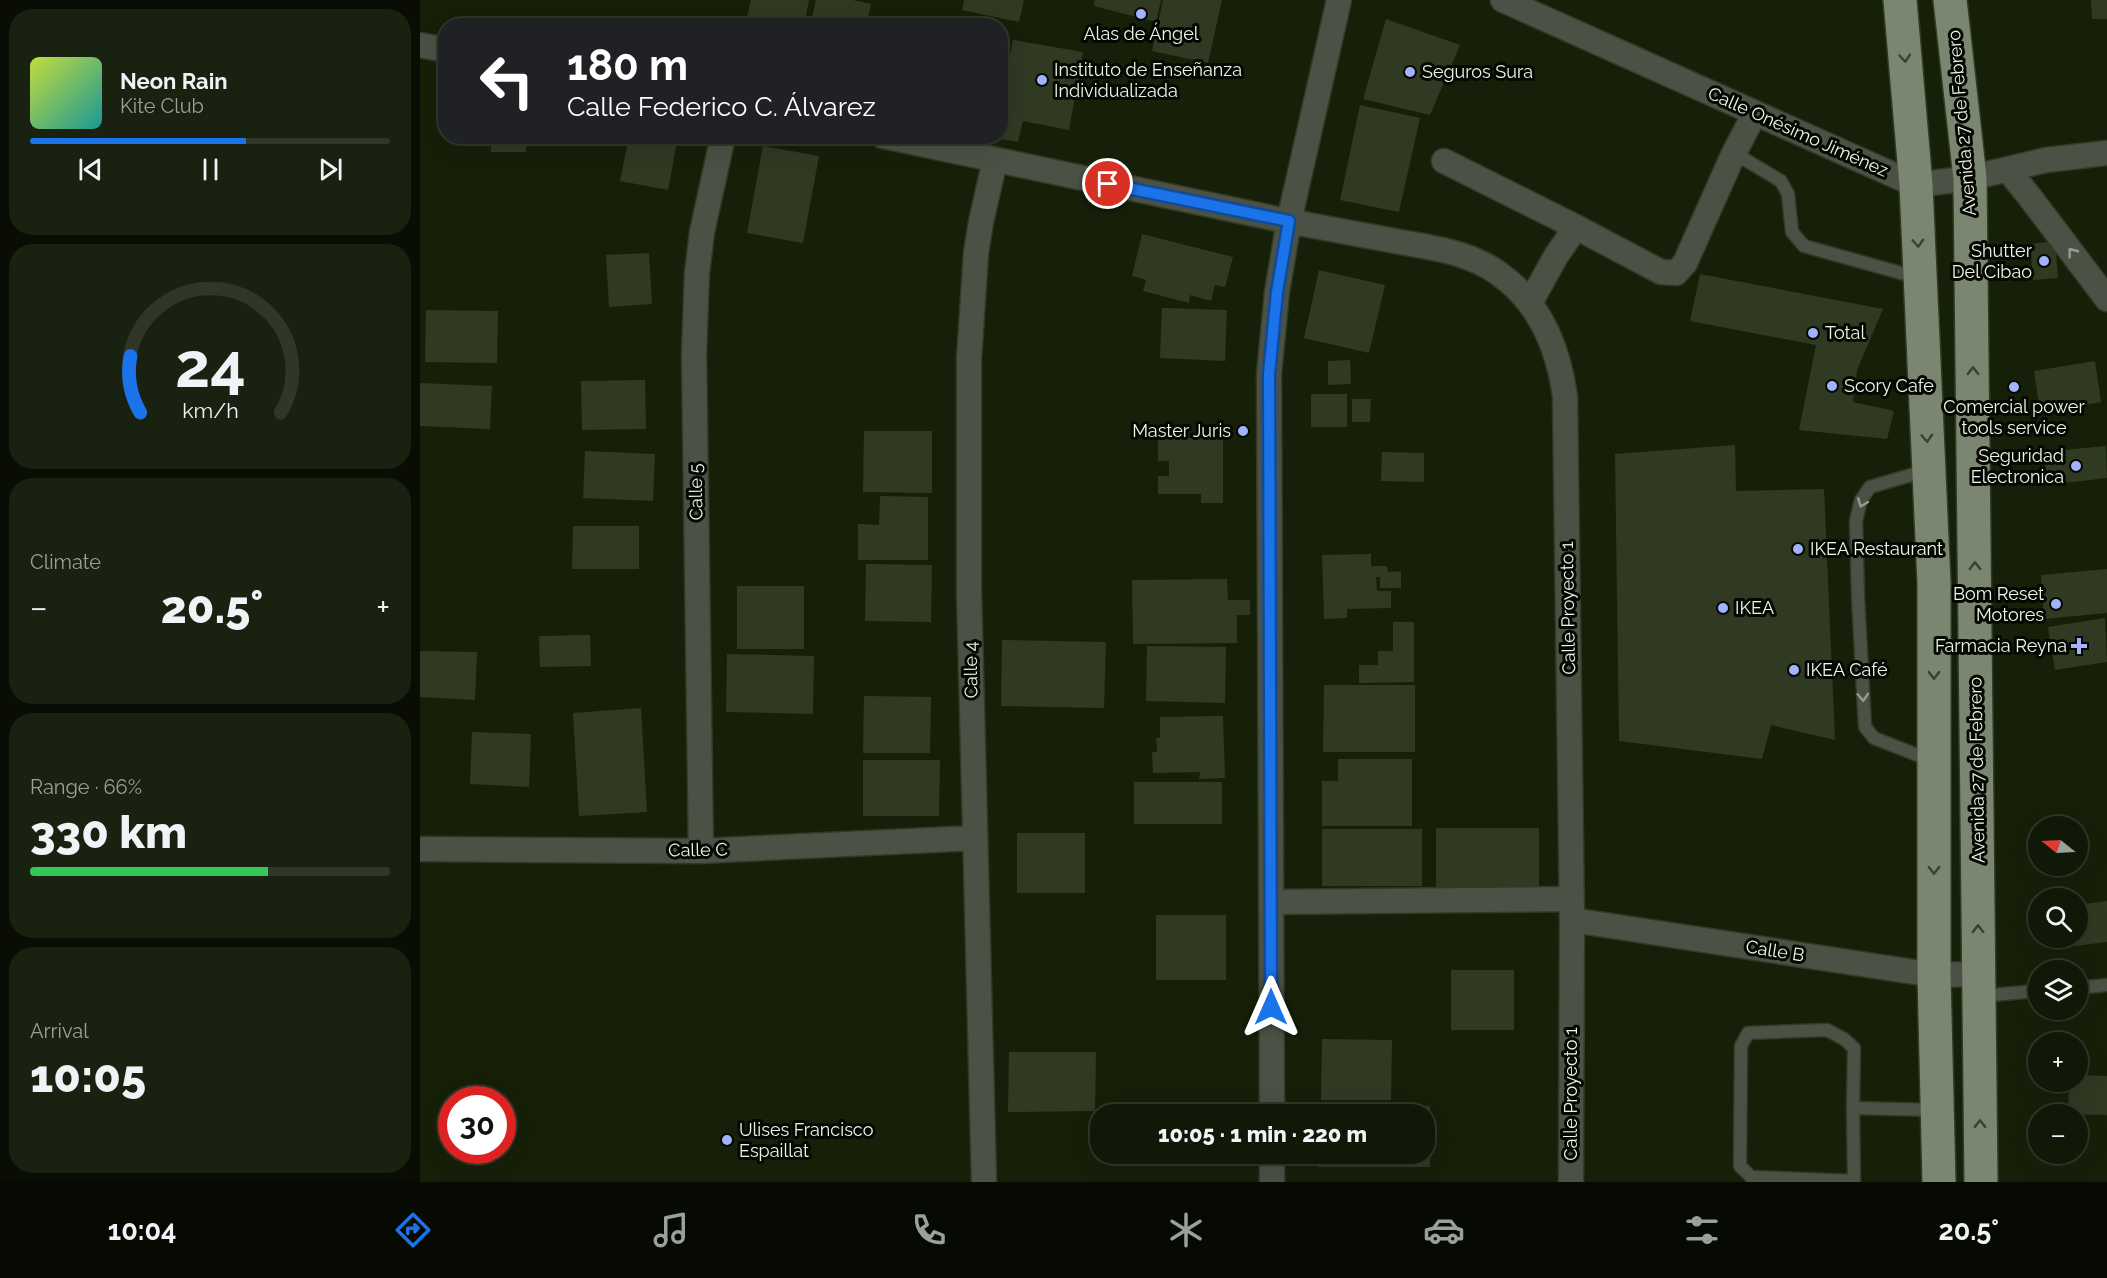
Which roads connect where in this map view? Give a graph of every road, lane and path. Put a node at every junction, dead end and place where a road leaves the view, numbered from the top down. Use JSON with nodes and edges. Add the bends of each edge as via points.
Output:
{"nodes":[{"id":1,"x":1339,"y":0,"type":"edge"},
{"id":2,"x":1503,"y":0,"type":"edge"},
{"id":3,"x":1900,"y":0,"type":"edge"},
{"id":4,"x":1950,"y":0,"type":"edge"},
{"id":5,"x":1755,"y":113,"type":"junction"},
{"id":6,"x":721,"y":144,"type":"edge"},
{"id":7,"x":920,"y":144,"type":"edge"},
{"id":8,"x":1734,"y":153,"type":"junction"},
{"id":9,"x":2107,"y":153,"type":"edge"},
{"id":10,"x":995,"y":160,"type":"junction"},
{"id":11,"x":1444,"y":161,"type":"dead end"},
{"id":12,"x":2007,"y":169,"type":"junction"},
{"id":13,"x":1970,"y":178,"type":"junction"},
{"id":14,"x":1916,"y":185,"type":"junction"},
{"id":15,"x":1289,"y":221,"type":"junction"},
{"id":16,"x":1576,"y":227,"type":"junction"},
{"id":17,"x":1920,"y":278,"type":"junction"},
{"id":18,"x":2107,"y":299,"type":"edge"},
{"id":19,"x":1530,"y":303,"type":"junction"},
{"id":20,"x":1929,"y":470,"type":"junction"},
{"id":21,"x":1934,"y":762,"type":"junction"},
{"id":22,"x":975,"y":838,"type":"junction"},
{"id":23,"x":420,"y":849,"type":"edge"},
{"id":24,"x":700,"y":851,"type":"junction"},
{"id":25,"x":1271,"y":902,"type":"junction"},
{"id":26,"x":1572,"y":909,"type":"junction"},
{"id":27,"x":1934,"y":975,"type":"junction"},
{"id":28,"x":1979,"y":985,"type":"junction"},
{"id":29,"x":2107,"y":986,"type":"edge"},
{"id":30,"x":2088,"y":987,"type":"edge"},
{"id":31,"x":2028,"y":990,"type":"edge"},
{"id":32,"x":1272,"y":1104,"type":"edge"},
{"id":33,"x":1853,"y":1108,"type":"junction"},
{"id":34,"x":1937,"y":1110,"type":"junction"},
{"id":35,"x":1272,"y":1164,"type":"edge"},
{"id":36,"x":1854,"y":1181,"type":"edge"},
{"id":37,"x":984,"y":1182,"type":"edge"},
{"id":38,"x":1272,"y":1182,"type":"edge"},
{"id":39,"x":1571,"y":1182,"type":"edge"},
{"id":40,"x":1939,"y":1182,"type":"edge"},
{"id":41,"x":1981,"y":1182,"type":"edge"}],
"edges":[{"from":1,"to":15,"type":"street"},
{"from":2,"to":5,"type":"street","name":"Calle Onésimo Jiménez"},
{"from":3,"to":14,"type":"main road","one_way":true},
{"from":4,"to":13,"type":"main road","name":"Avenida 27 de Febrero"},
{"from":5,"to":8,"type":"street"},
{"from":5,"to":14,"type":"street","name":"Calle Onésimo Jiménez"},
{"from":6,"to":24,"type":"street","name":"Calle 5","via":[[702,232],[694,353]]},
{"from":7,"to":10,"type":"street","name":"Calle Proyecto 1"},
{"from":8,"to":16,"type":"street","via":[[1686,263],[1676,273],[1661,272]]},
{"from":8,"to":17,"type":"lane","via":[[1781,181],[1788,194],[1792,232],[1804,246]]},
{"from":9,"to":12,"type":"street"},
{"from":10,"to":15,"type":"street","name":"Calle Proyecto 1"},
{"from":10,"to":22,"type":"street","name":"Calle 4","via":[[979,232],[969,359]]},
{"from":11,"to":16,"type":"street"},
{"from":12,"to":13,"type":"street"},
{"from":18,"to":12,"type":"street","one_way":true},
{"from":13,"to":14,"type":"street"},
{"from":28,"to":13,"type":"main road","name":"Avenida 27 de Febrero","one_way":true},
{"from":14,"to":17,"type":"main road","one_way":true},
{"from":15,"to":19,"type":"street","name":"Calle Proyecto 1","via":[[1461,254],[1498,273]]},
{"from":15,"to":25,"type":"street","via":[[1269,374]]},
{"from":16,"to":19,"type":"street"},
{"from":17,"to":20,"type":"main road","one_way":true},
{"from":19,"to":26,"type":"street","name":"Calle Proyecto 1","via":[[1555,348],[1564,396]]},
{"from":20,"to":21,"type":"main road","one_way":true,"via":[[1934,584]]},
{"from":20,"to":21,"type":"lane","one_way":true,"via":[[1870,487],[1861,500],[1856,521],[1865,727],[1874,738]]},
{"from":21,"to":27,"type":"main road","one_way":true},
{"from":22,"to":24,"type":"street","name":"Calle C"},
{"from":22,"to":37,"type":"street","name":"Calle 4"},
{"from":23,"to":24,"type":"street","name":"Calle C"},
{"from":25,"to":26,"type":"street","name":"Calle B"},
{"from":25,"to":32,"type":"street"},
{"from":26,"to":27,"type":"street","name":"Calle B"},
{"from":26,"to":39,"type":"street","name":"Calle Proyecto 1"},
{"from":27,"to":28,"type":"street","name":"Calle B"},
{"from":27,"to":34,"type":"main road"},
{"from":28,"to":31,"type":"lane"},
{"from":41,"to":28,"type":"main road","name":"Avenida 27 de Febrero","one_way":true},
{"from":29,"to":30,"type":"lane"},
{"from":33,"to":34,"type":"lane"},
{"from":33,"to":36,"type":"lane"},
{"from":33,"to":36,"type":"lane","via":[[1854,1048],[1845,1039],[1827,1030],[1748,1033],[1741,1046],[1740,1166],[1751,1177]]},
{"from":34,"to":40,"type":"main road"},
{"from":35,"to":38,"type":"street"}]}
